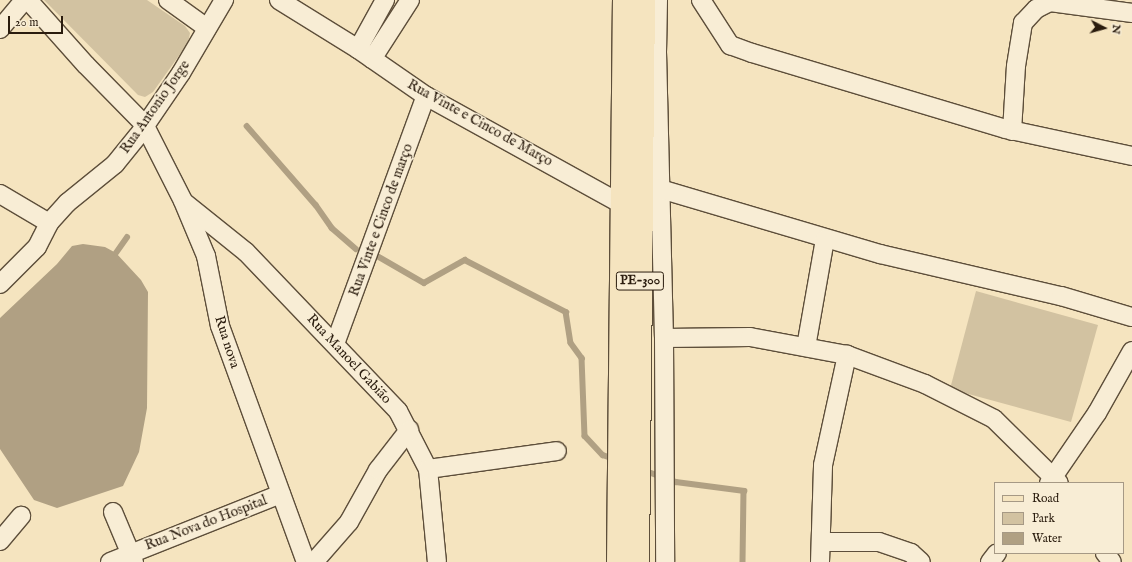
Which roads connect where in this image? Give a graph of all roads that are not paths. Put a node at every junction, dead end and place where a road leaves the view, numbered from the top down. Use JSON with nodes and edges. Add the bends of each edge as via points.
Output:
{"nodes":[{"id":1,"x":24,"y":0,"type":"edge"},
{"id":2,"x":28,"y":0,"type":"edge"},
{"id":3,"x":168,"y":0,"type":"edge"},
{"id":4,"x":224,"y":0,"type":"edge"},
{"id":5,"x":279,"y":0,"type":"edge"},
{"id":6,"x":385,"y":0,"type":"edge"},
{"id":7,"x":410,"y":0,"type":"edge"},
{"id":8,"x":624,"y":0,"type":"edge"},
{"id":9,"x":644,"y":0,"type":"edge"},
{"id":10,"x":658,"y":0,"type":"edge"},
{"id":11,"x":700,"y":0,"type":"edge"},
{"id":12,"x":1126,"y":8,"type":"edge"},
{"id":13,"x":207,"y":28,"type":"junction"},
{"id":14,"x":0,"y":29,"type":"edge"},
{"id":15,"x":358,"y":49,"type":"junction"},
{"id":16,"x":372,"y":59,"type":"junction"},
{"id":17,"x":426,"y":96,"type":"junction"},
{"id":18,"x":144,"y":124,"type":"junction"},
{"id":19,"x":1012,"y":131,"type":"junction"},
{"id":20,"x":1132,"y":156,"type":"edge"},
{"id":21,"x":0,"y":194,"type":"edge"},
{"id":22,"x":641,"y":195,"type":"junction"},
{"id":23,"x":183,"y":201,"type":"junction"},
{"id":24,"x":50,"y":223,"type":"junction"},
{"id":25,"x":825,"y":239,"type":"junction"},
{"id":26,"x":0,"y":284,"type":"edge"},
{"id":27,"x":1132,"y":317,"type":"edge"},
{"id":28,"x":664,"y":338,"type":"junction"},
{"id":29,"x":335,"y":344,"type":"junction"},
{"id":30,"x":806,"y":347,"type":"junction"},
{"id":31,"x":1132,"y":351,"type":"edge"},
{"id":32,"x":847,"y":355,"type":"junction"},
{"id":33,"x":409,"y":430,"type":"junction"},
{"id":34,"x":558,"y":451,"type":"dead end"},
{"id":35,"x":428,"y":469,"type":"junction"},
{"id":36,"x":1054,"y":481,"type":"edge"},
{"id":37,"x":281,"y":494,"type":"junction"},
{"id":38,"x":113,"y":512,"type":"dead end"},
{"id":39,"x":21,"y":516,"type":"dead end"},
{"id":40,"x":0,"y":541,"type":"edge"},
{"id":41,"x":821,"y":542,"type":"junction"},
{"id":42,"x":996,"y":554,"type":"edge"},
{"id":43,"x":1106,"y":554,"type":"edge"},
{"id":44,"x":132,"y":558,"type":"edge"},
{"id":45,"x":110,"y":562,"type":"edge"},
{"id":46,"x":306,"y":562,"type":"edge"},
{"id":47,"x":314,"y":562,"type":"edge"},
{"id":48,"x":437,"y":562,"type":"edge"},
{"id":49,"x":618,"y":562,"type":"edge"},
{"id":50,"x":638,"y":562,"type":"edge"},
{"id":51,"x":665,"y":562,"type":"edge"},
{"id":52,"x":820,"y":562,"type":"edge"},
{"id":53,"x":921,"y":562,"type":"edge"},
{"id":54,"x":990,"y":562,"type":"edge"},
{"id":55,"x":1112,"y":562,"type":"edge"}],
"edges":[{"from":1,"to":14,"type":"street"},
{"from":2,"to":18,"type":"street","name":"Rua nova","via":[[86,65]]},
{"from":3,"to":13,"type":"street"},
{"from":4,"to":13,"type":"street"},
{"from":5,"to":15,"type":"street","name":"Rua Vinte e Cinco de Março"},
{"from":6,"to":15,"type":"street"},
{"from":7,"to":16,"type":"street"},
{"from":8,"to":22,"type":"main road","name":"PE-300","number":"PE-300"},
{"from":9,"to":22,"type":"main road","name":"PE-300","number":"PE-300"},
{"from":10,"to":22,"type":"street","via":[[657,52]]},
{"from":11,"to":19,"type":"street","via":[[730,45]]},
{"from":12,"to":19,"type":"street","via":[[1050,2],[1036,9],[1023,23],[1016,66]]},
{"from":13,"to":18,"type":"street","name":"Rua Antonio Jorge","via":[[181,73]]},
{"from":15,"to":16,"type":"street","name":"Rua Vinte e Cinco de Março"},
{"from":16,"to":17,"type":"street","name":"Rua Vinte e Cinco de Março"},
{"from":17,"to":22,"type":"street","name":"Rua Vinte e Cinco de Março"},
{"from":17,"to":29,"type":"street","name":"Rua Vinte e Cinco de março"},
{"from":18,"to":23,"type":"street","name":"Rua nova"},
{"from":18,"to":24,"type":"street","name":"Rua Antonio Jorge","via":[[115,164],[67,203]]},
{"from":19,"to":20,"type":"street"},
{"from":21,"to":24,"type":"street"},
{"from":22,"to":25,"type":"street","name":"Rua Vinte e Cinco de Março"},
{"from":22,"to":28,"type":"street"},
{"from":22,"to":49,"type":"main road","name":"PE-300","number":"PE-300"},
{"from":22,"to":50,"type":"main road","name":"PE-300","number":"PE-300"},
{"from":23,"to":29,"type":"street","name":"Rua Manoel Gabião","via":[[246,252]]},
{"from":23,"to":37,"type":"street","name":"Rua nova","via":[[201,238],[212,277],[220,326]]},
{"from":24,"to":26,"type":"street","name":"Rua Antonio Jorge","via":[[37,247]]},
{"from":25,"to":27,"type":"street","name":"Rua Vinte e Cinco de Março","via":[[1061,296]]},
{"from":25,"to":30,"type":"street"},
{"from":28,"to":30,"type":"street","via":[[750,337]]},
{"from":28,"to":51,"type":"street"},
{"from":29,"to":33,"type":"street","name":"Rua Manoel Gabião","via":[[398,411]]},
{"from":30,"to":32,"type":"street"},
{"from":31,"to":36,"type":"street","via":[[1097,414]]},
{"from":32,"to":36,"type":"street","via":[[925,384],[994,419]]},
{"from":32,"to":41,"type":"street","via":[[823,465]]},
{"from":33,"to":35,"type":"street","name":"Rua Manoel Gabião"},
{"from":33,"to":47,"type":"street","via":[[378,470],[349,522]]},
{"from":34,"to":35,"type":"street"},
{"from":35,"to":48,"type":"street","name":"Rua Manoel Gabião"},
{"from":37,"to":44,"type":"street","name":"Rua Nova do Hospital"},
{"from":37,"to":46,"type":"street","name":"Rua nova"},
{"from":38,"to":44,"type":"street","name":"Rua Nova do Hospital"},
{"from":39,"to":40,"type":"street"},
{"from":41,"to":52,"type":"street"},
{"from":41,"to":53,"type":"street","via":[[879,542],[911,553]]},
{"from":42,"to":54,"type":"street"},
{"from":43,"to":55,"type":"street"},
{"from":44,"to":45,"type":"street","name":"Rua Nova do Hospital"}]}
